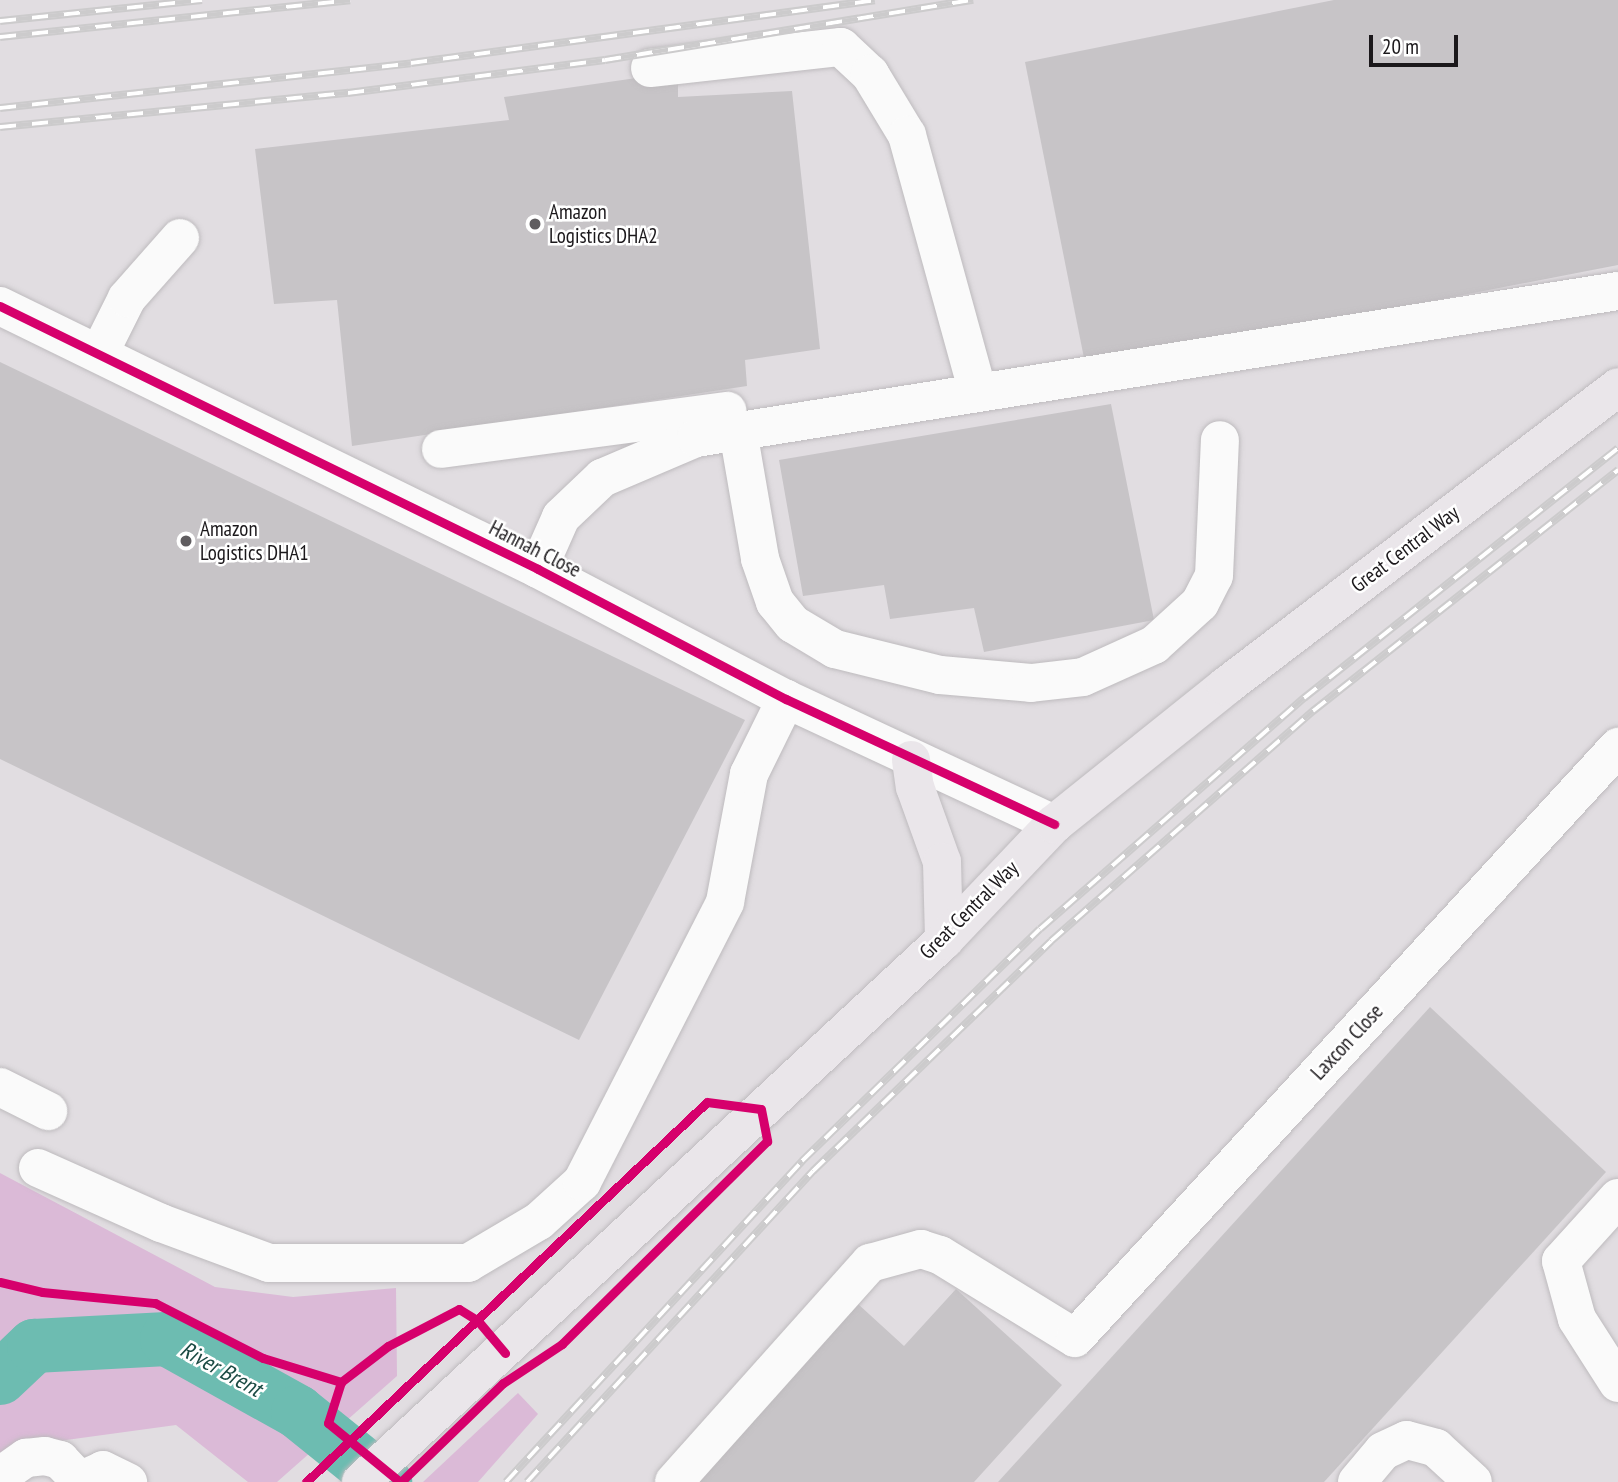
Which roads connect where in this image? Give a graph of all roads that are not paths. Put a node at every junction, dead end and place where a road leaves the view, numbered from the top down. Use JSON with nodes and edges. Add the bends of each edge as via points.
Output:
{"nodes":[{"id":1,"x":650,"y":68,"type":"dead end"},
{"id":2,"x":180,"y":238,"type":"dead end"},
{"id":3,"x":1618,"y":291,"type":"edge"},
{"id":4,"x":0,"y":306,"type":"edge"},
{"id":5,"x":100,"y":352,"type":"junction"},
{"id":6,"x":1618,"y":387,"type":"edge"},
{"id":7,"x":977,"y":390,"type":"junction"},
{"id":8,"x":743,"y":419,"type":"junction"},
{"id":9,"x":583,"y":430,"type":"junction"},
{"id":10,"x":1220,"y":440,"type":"dead end"},
{"id":11,"x":441,"y":449,"type":"dead end"},
{"id":12,"x":602,"y":478,"type":"junction"},
{"id":13,"x":538,"y":569,"type":"junction"},
{"id":14,"x":786,"y":699,"type":"junction"},
{"id":15,"x":1618,"y":747,"type":"edge"},
{"id":16,"x":911,"y":760,"type":"junction"},
{"id":17,"x":1054,"y":824,"type":"junction"},
{"id":18,"x":944,"y":940,"type":"junction"},
{"id":19,"x":0,"y":1087,"type":"edge"},
{"id":20,"x":48,"y":1111,"type":"dead end"},
{"id":21,"x":38,"y":1168,"type":"dead end"},
{"id":22,"x":1618,"y":1198,"type":"edge"},
{"id":23,"x":1618,"y":1383,"type":"edge"},
{"id":24,"x":0,"y":1476,"type":"edge"},
{"id":25,"x":81,"y":1481,"type":"edge"},
{"id":26,"x":128,"y":1482,"type":"edge"},
{"id":27,"x":361,"y":1482,"type":"edge"},
{"id":28,"x":674,"y":1482,"type":"edge"},
{"id":29,"x":1357,"y":1482,"type":"edge"},
{"id":30,"x":1473,"y":1482,"type":"edge"}],
"edges":[{"from":1,"to":7,"type":"street","via":[[842,47],[870,74],[907,135]]},
{"from":2,"to":5,"type":"street","via":[[127,298]]},
{"from":3,"to":7,"type":"street"},
{"from":4,"to":5,"type":"street","name":"Hannah Close"},
{"from":5,"to":13,"type":"street","name":"Hannah Close"},
{"from":6,"to":17,"type":"main road","name":"Great Central Way","via":[[1226,686]]},
{"from":7,"to":8,"type":"street"},
{"from":8,"to":9,"type":"street"},
{"from":8,"to":10,"type":"street","via":[[760,559],[775,602],[793,624],[835,649],[940,675],[1031,683],[1083,677],[1154,645],[1200,604],[1214,576]]},
{"from":8,"to":12,"type":"street"},
{"from":9,"to":11,"type":"street"},
{"from":9,"to":12,"type":"street"},
{"from":12,"to":13,"type":"street","via":[[561,517]]},
{"from":13,"to":14,"type":"street","name":"Hannah Close"},
{"from":14,"to":16,"type":"street","name":"Hannah Close"},
{"from":14,"to":21,"type":"street","via":[[749,774],[724,902],[582,1182],[539,1221],[468,1263],[269,1263],[161,1223]]},
{"from":15,"to":28,"type":"street","name":"Laxcon Close","via":[[1075,1338],[940,1255],[921,1248],[870,1262]]},
{"from":16,"to":17,"type":"street","name":"Hannah Close"},
{"from":16,"to":18,"type":"main road","via":[[915,787],[942,862]]},
{"from":17,"to":18,"type":"main road","name":"Great Central Way"},
{"from":18,"to":27,"type":"main road","name":"Great Central Way","via":[[505,1353]]},
{"from":19,"to":20,"type":"street"},
{"from":22,"to":23,"type":"street","via":[[1561,1261],[1577,1319]]},
{"from":24,"to":25,"type":"street","via":[[26,1458],[45,1457],[60,1460]]},
{"from":25,"to":26,"type":"street","via":[[103,1470]]},
{"from":29,"to":30,"type":"street","via":[[1383,1451],[1407,1440],[1436,1448]]}]}
